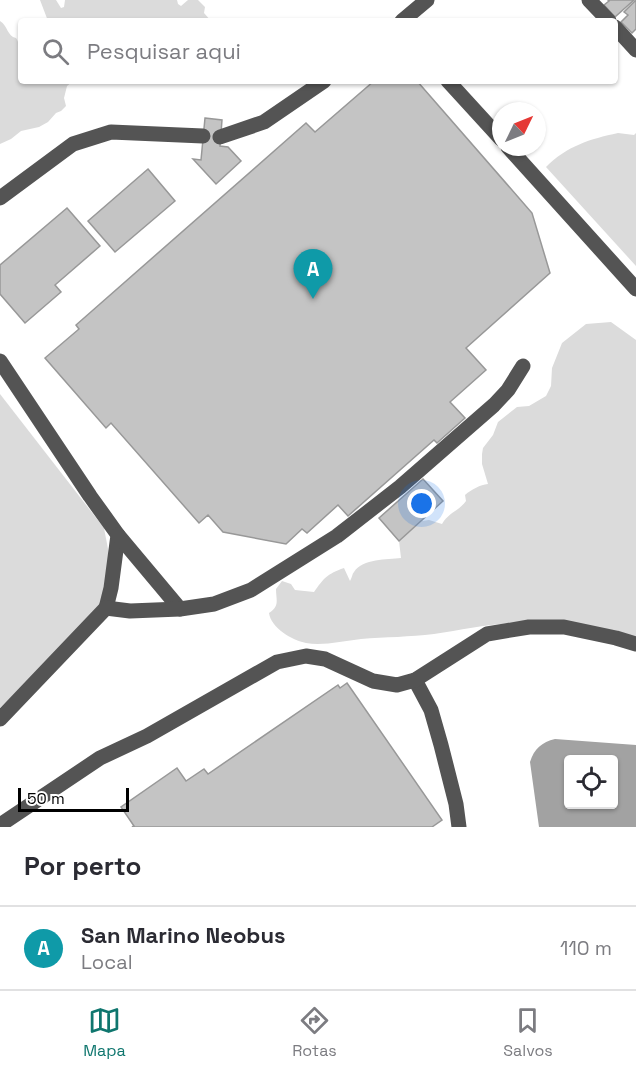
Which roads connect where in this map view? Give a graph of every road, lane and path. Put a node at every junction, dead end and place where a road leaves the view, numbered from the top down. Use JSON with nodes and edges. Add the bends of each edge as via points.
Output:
{"nodes":[{"id":1,"x":427,"y":0,"type":"edge"},
{"id":2,"x":589,"y":0,"type":"edge"},
{"id":3,"x":406,"y":18,"type":"edge"},
{"id":4,"x":606,"y":18,"type":"edge"},
{"id":5,"x":618,"y":30,"type":"edge"},
{"id":6,"x":636,"y":50,"type":"edge"},
{"id":7,"x":320,"y":84,"type":"edge"},
{"id":8,"x":451,"y":84,"type":"edge"},
{"id":9,"x":492,"y":129,"type":"edge"},
{"id":10,"x":203,"y":136,"type":"dead end"},
{"id":11,"x":220,"y":137,"type":"dead end"},
{"id":12,"x":516,"y":156,"type":"edge"},
{"id":13,"x":0,"y":198,"type":"edge"},
{"id":14,"x":636,"y":289,"type":"edge"},
{"id":15,"x":0,"y":361,"type":"edge"},
{"id":16,"x":523,"y":366,"type":"dead end"},
{"id":17,"x":118,"y":535,"type":"junction"},
{"id":18,"x":106,"y":608,"type":"junction"},
{"id":19,"x":180,"y":609,"type":"junction"},
{"id":20,"x":636,"y":644,"type":"edge"},
{"id":21,"x":415,"y":680,"type":"junction"},
{"id":22,"x":0,"y":719,"type":"edge"},
{"id":23,"x":0,"y":825,"type":"edge"},
{"id":24,"x":459,"y":827,"type":"edge"}],
"edges":[{"from":1,"to":3,"type":"street"},
{"from":2,"to":4,"type":"street"},
{"from":5,"to":6,"type":"street"},
{"from":7,"to":11,"type":"street","via":[[264,122]]},
{"from":8,"to":9,"type":"street"},
{"from":10,"to":13,"type":"street","via":[[111,132],[73,144]]},
{"from":12,"to":14,"type":"street"},
{"from":15,"to":17,"type":"street"},
{"from":16,"to":19,"type":"street","via":[[494,405],[337,536],[251,590],[214,604]]},
{"from":17,"to":18,"type":"street"},
{"from":17,"to":19,"type":"street"},
{"from":18,"to":19,"type":"street"},
{"from":18,"to":22,"type":"street"},
{"from":20,"to":21,"type":"street","via":[[564,627],[529,627],[487,634]]},
{"from":21,"to":23,"type":"street","via":[[397,685],[373,681],[325,659],[306,656],[277,662],[147,736],[100,758]]},
{"from":21,"to":24,"type":"street","via":[[441,745]]}]}
